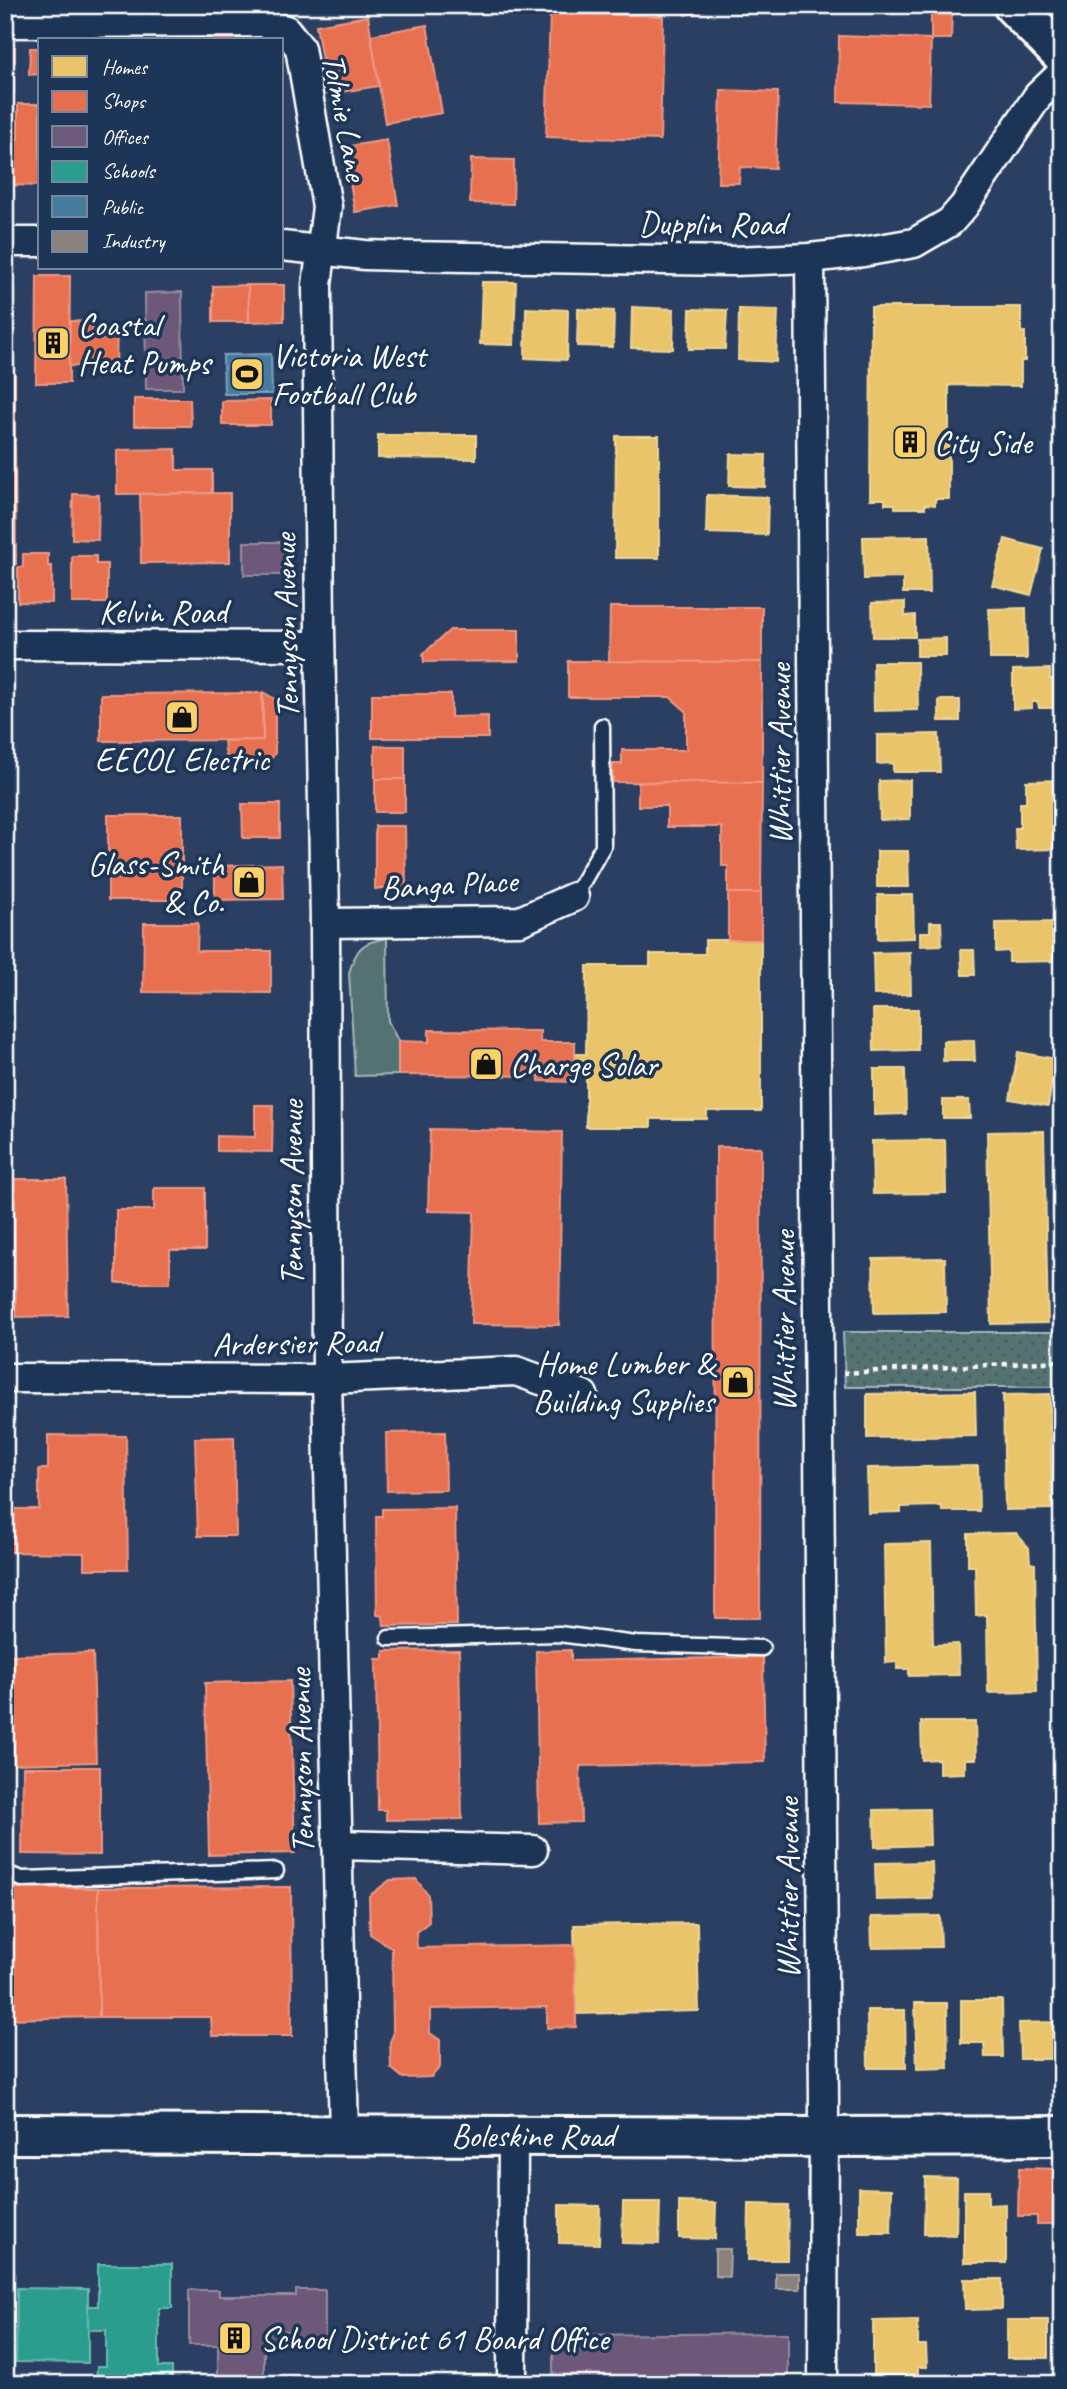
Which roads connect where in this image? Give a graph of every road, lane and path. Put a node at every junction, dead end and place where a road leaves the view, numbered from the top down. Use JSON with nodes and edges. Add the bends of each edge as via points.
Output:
{"nodes":[{"id":1,"x":1013,"y":5,"type":"edge"},
{"id":2,"x":5,"y":23,"type":"edge"},
{"id":3,"x":1059,"y":53,"type":"edge"},
{"id":4,"x":5,"y":242,"type":"edge"},
{"id":5,"x":38,"y":242,"type":"edge"},
{"id":6,"x":284,"y":246,"type":"edge"},
{"id":7,"x":321,"y":250,"type":"junction"},
{"id":8,"x":810,"y":258,"type":"junction"},
{"id":9,"x":5,"y":645,"type":"edge"},
{"id":10,"x":320,"y":646,"type":"junction"},
{"id":11,"x":602,"y":726,"type":"dead end"},
{"id":12,"x":574,"y":897,"type":"joint"},
{"id":13,"x":325,"y":923,"type":"junction"},
{"id":14,"x":1062,"y":1361,"type":"edge"},
{"id":15,"x":818,"y":1375,"type":"junction"},
{"id":16,"x":5,"y":1378,"type":"edge"},
{"id":17,"x":327,"y":1379,"type":"junction"},
{"id":18,"x":583,"y":1395,"type":"dead end"},
{"id":19,"x":389,"y":1639,"type":"dead end"},
{"id":20,"x":762,"y":1648,"type":"dead end"},
{"id":21,"x":337,"y":1844,"type":"junction"},
{"id":22,"x":533,"y":1850,"type":"dead end"},
{"id":23,"x":276,"y":1871,"type":"dead end"},
{"id":24,"x":5,"y":1873,"type":"edge"},
{"id":25,"x":5,"y":2134,"type":"edge"},
{"id":26,"x":513,"y":2135,"type":"junction"},
{"id":27,"x":344,"y":2136,"type":"junction"},
{"id":28,"x":1062,"y":2136,"type":"edge"},
{"id":29,"x":824,"y":2137,"type":"junction"},
{"id":30,"x":512,"y":2384,"type":"edge"},
{"id":31,"x":823,"y":2384,"type":"edge"}],
"edges":[{"from":1,"to":3,"type":"main road"},
{"from":2,"to":7,"type":"street","name":"Tolmie Lane","via":[[262,22],[286,30],[300,48],[326,192]]},
{"from":3,"to":8,"type":"street","name":"Dupplin Road","via":[[1038,96],[950,222],[914,243]]},
{"from":4,"to":5,"type":"street"},
{"from":6,"to":7,"type":"street","name":"Dupplin Road"},
{"from":7,"to":8,"type":"street","name":"Dupplin Road","via":[[401,256]]},
{"from":7,"to":10,"type":"street","name":"Tennyson Avenue","via":[[317,285]]},
{"from":8,"to":15,"type":"street","name":"Whittier Avenue"},
{"from":9,"to":10,"type":"street","name":"Kelvin Road"},
{"from":10,"to":13,"type":"street","name":"Tennyson Avenue"},
{"from":11,"to":12,"type":"lane","via":[[603,846]]},
{"from":12,"to":13,"type":"street","name":"Banga Place","via":[[520,920]]},
{"from":13,"to":17,"type":"street","name":"Tennyson Avenue"},
{"from":14,"to":15,"type":"path"},
{"from":15,"to":29,"type":"street","name":"Whittier Avenue"},
{"from":16,"to":17,"type":"street","name":"Ardersier Road"},
{"from":17,"to":18,"type":"street","name":"Ardersier Road","via":[[516,1371]]},
{"from":17,"to":21,"type":"street","name":"Tennyson Avenue"},
{"from":19,"to":20,"type":"lane","via":[[559,1634],[636,1644]]},
{"from":21,"to":22,"type":"street"},
{"from":21,"to":27,"type":"street","name":"Tennyson Avenue"},
{"from":23,"to":24,"type":"lane","via":[[22,1879]]},
{"from":25,"to":27,"type":"main road","name":"Boleskine Road"},
{"from":26,"to":27,"type":"main road","name":"Boleskine Road"},
{"from":26,"to":29,"type":"main road","name":"Boleskine Road"},
{"from":26,"to":30,"type":"street"},
{"from":28,"to":29,"type":"main road","name":"Boleskine Road"},
{"from":29,"to":31,"type":"street","name":"Whittier Avenue"}]}
